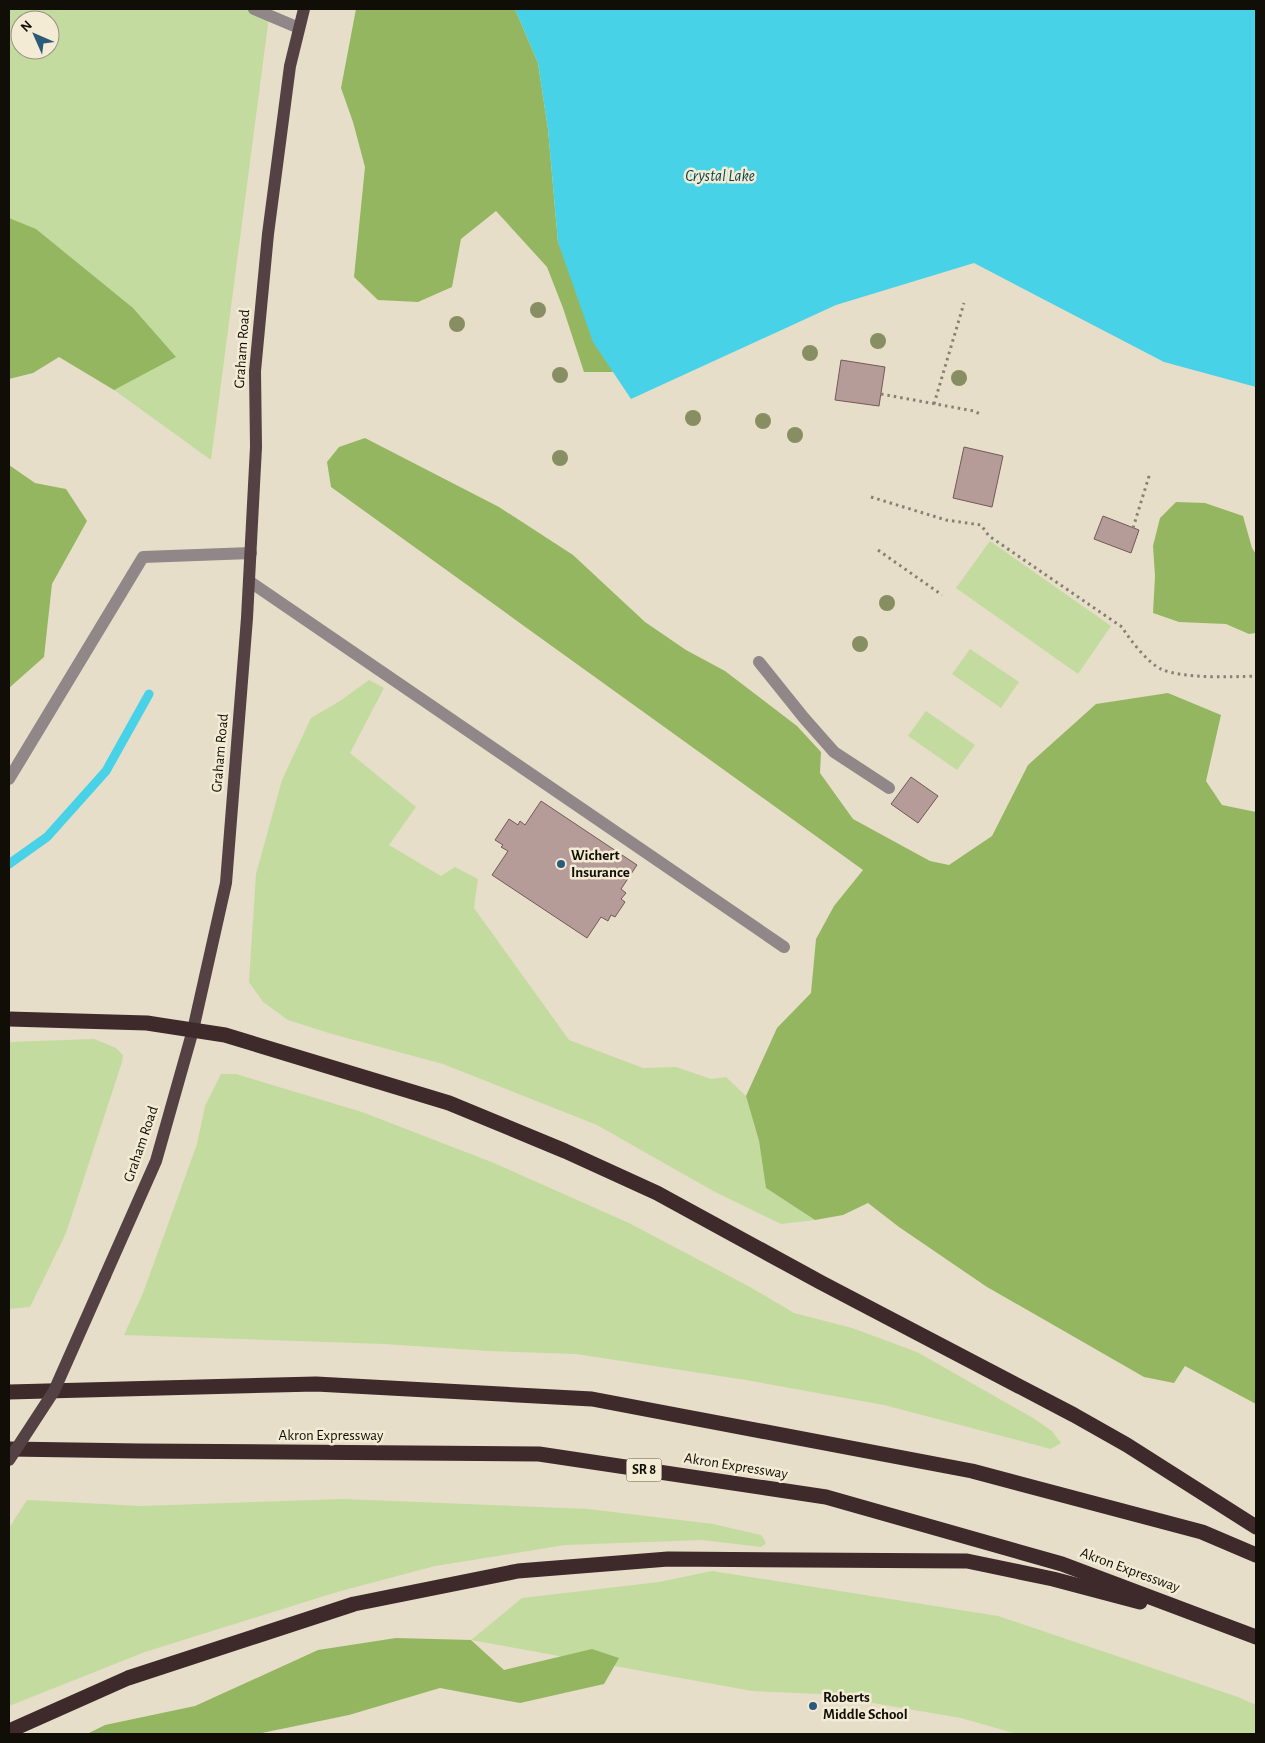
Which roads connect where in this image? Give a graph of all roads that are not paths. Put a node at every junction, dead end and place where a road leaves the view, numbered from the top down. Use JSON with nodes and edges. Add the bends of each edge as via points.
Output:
{"nodes":[{"id":1,"x":254,"y":9,"type":"edge"},
{"id":2,"x":304,"y":9,"type":"edge"},
{"id":3,"x":299,"y":28,"type":"junction"},
{"id":4,"x":251,"y":553,"type":"junction"},
{"id":5,"x":249,"y":581,"type":"junction"},
{"id":6,"x":759,"y":662,"type":"dead end"},
{"id":7,"x":9,"y":779,"type":"edge"},
{"id":8,"x":889,"y":788,"type":"dead end"},
{"id":9,"x":784,"y":947,"type":"dead end"},
{"id":10,"x":9,"y":1019,"type":"edge"},
{"id":11,"x":193,"y":1030,"type":"junction"},
{"id":12,"x":9,"y":1392,"type":"edge"},
{"id":13,"x":9,"y":1449,"type":"edge"},
{"id":14,"x":9,"y":1460,"type":"edge"},
{"id":15,"x":1256,"y":1527,"type":"edge"},
{"id":16,"x":1256,"y":1555,"type":"edge"},
{"id":17,"x":1232,"y":1627,"type":"junction"},
{"id":18,"x":1256,"y":1637,"type":"edge"},
{"id":19,"x":9,"y":1731,"type":"edge"}],
"edges":[{"from":1,"to":3,"type":"lane"},
{"from":2,"to":3,"type":"main road","name":"Graham Road"},
{"from":3,"to":4,"type":"main road","name":"Graham Road","via":[[290,66],[268,234],[255,371],[256,447]]},
{"from":4,"to":5,"type":"main road","name":"Graham Road"},
{"from":4,"to":7,"type":"lane","via":[[143,557]]},
{"from":5,"to":9,"type":"lane"},
{"from":5,"to":11,"type":"main road","name":"Graham Road","via":[[226,883]]},
{"from":6,"to":8,"type":"lane","via":[[834,752]]},
{"from":10,"to":11,"type":"highway","via":[[146,1023]]},
{"from":11,"to":14,"type":"main road","name":"Graham Road","bridge":true,"via":[[156,1161],[54,1391]]},
{"from":11,"to":15,"type":"highway","via":[[225,1035],[449,1103],[657,1193],[1074,1414]]},
{"from":12,"to":16,"type":"highway","via":[[316,1384],[592,1400],[972,1471],[1202,1532]]},
{"from":13,"to":17,"type":"highway","name":"Akron Expressway","number":"SR 8","via":[[549,1455],[826,1497],[1062,1564]]},
{"from":17,"to":18,"type":"highway","name":"Akron Expressway","number":"SR 8"},
{"from":17,"to":19,"type":"highway","via":[[1053,1579],[967,1561],[668,1559],[518,1571],[354,1604],[128,1678]]}]}
